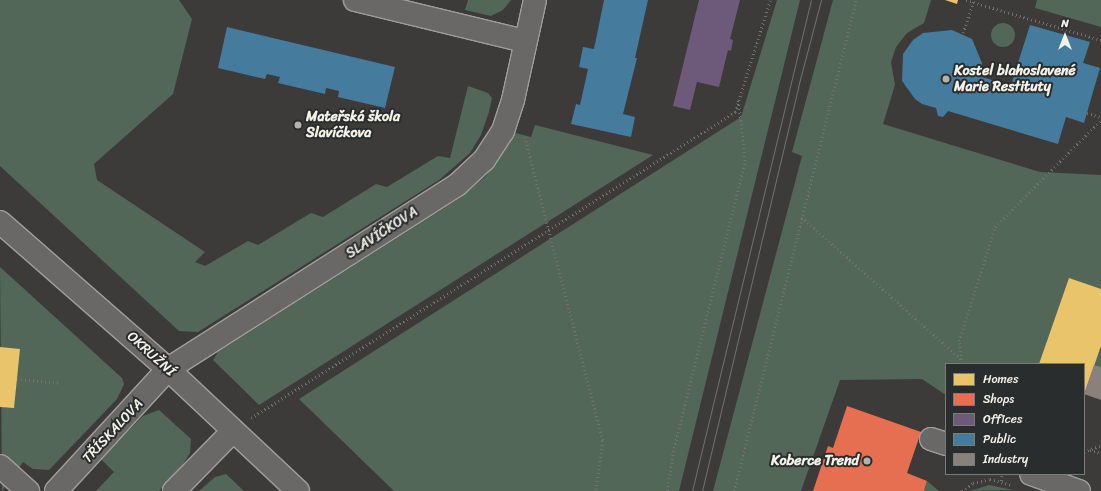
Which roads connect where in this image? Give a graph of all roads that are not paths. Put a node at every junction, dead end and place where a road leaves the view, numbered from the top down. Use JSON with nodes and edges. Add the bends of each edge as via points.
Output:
{"nodes":[{"id":1,"x":354,"y":0,"type":"edge"},
{"id":2,"x":536,"y":0,"type":"edge"},
{"id":3,"x":526,"y":41,"type":"junction"},
{"id":4,"x":0,"y":222,"type":"edge"},
{"id":5,"x":168,"y":369,"type":"junction"},
{"id":6,"x":232,"y":431,"type":"junction"},
{"id":7,"x":0,"y":466,"type":"edge"},
{"id":8,"x":1025,"y":481,"type":"edge"},
{"id":9,"x":28,"y":491,"type":"edge"},
{"id":10,"x":56,"y":491,"type":"edge"},
{"id":11,"x":174,"y":491,"type":"edge"},
{"id":12,"x":298,"y":491,"type":"edge"},
{"id":13,"x":1079,"y":491,"type":"edge"}],
"edges":[{"from":1,"to":3,"type":"street"},
{"from":2,"to":3,"type":"street","name":"SLAVÍČKOVA"},
{"from":3,"to":5,"type":"street","name":"SLAVÍČKOVA","via":[[513,100],[503,131],[484,160],[457,185]]},
{"from":4,"to":5,"type":"street","name":"OKRUŽNÍ"},
{"from":5,"to":6,"type":"street","name":"OKRUŽNÍ"},
{"from":5,"to":10,"type":"street","name":"TŘÍSKALOVA"},
{"from":6,"to":11,"type":"street"},
{"from":6,"to":12,"type":"street","name":"OKRUŽNÍ"},
{"from":7,"to":9,"type":"street"},
{"from":8,"to":13,"type":"street"}]}
